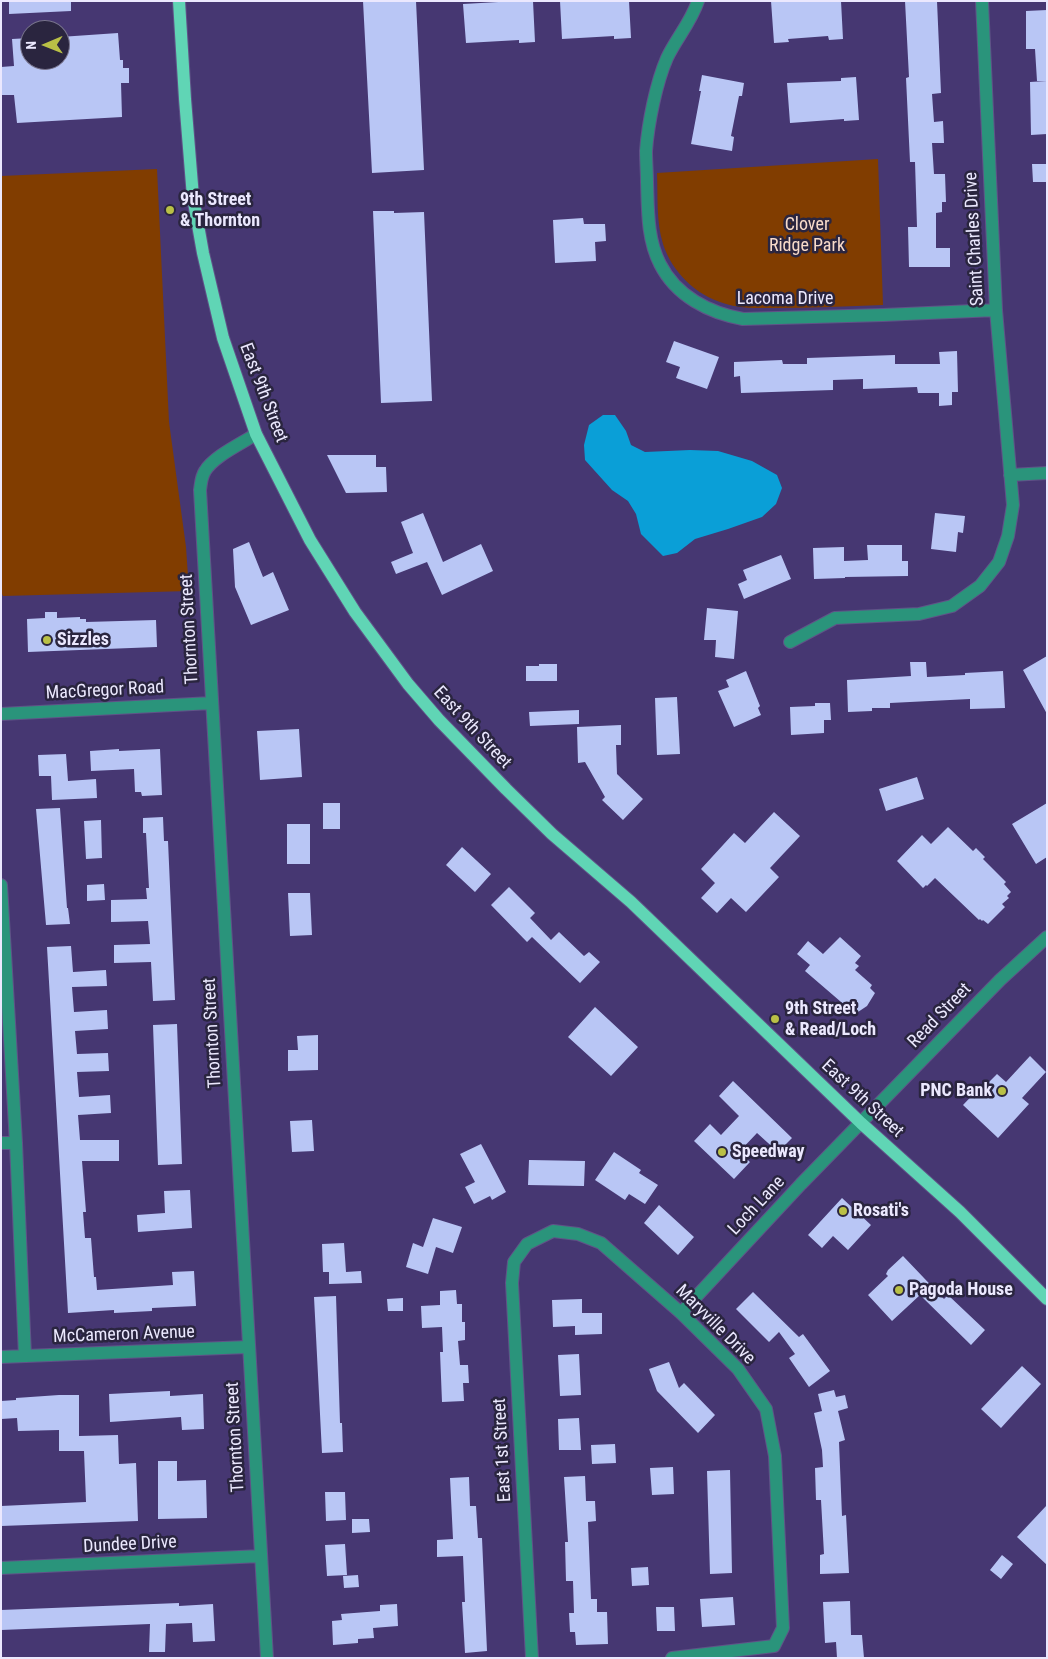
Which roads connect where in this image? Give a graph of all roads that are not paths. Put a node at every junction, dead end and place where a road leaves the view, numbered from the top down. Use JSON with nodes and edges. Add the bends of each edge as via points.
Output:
{"nodes":[{"id":1,"x":180,"y":1,"type":"edge"},
{"id":2,"x":698,"y":1,"type":"edge"},
{"id":3,"x":982,"y":1,"type":"edge"},
{"id":4,"x":996,"y":310,"type":"junction"},
{"id":5,"x":256,"y":434,"type":"junction"},
{"id":6,"x":1047,"y":473,"type":"edge"},
{"id":7,"x":1010,"y":475,"type":"junction"},
{"id":8,"x":790,"y":642,"type":"dead end"},
{"id":9,"x":212,"y":703,"type":"junction"},
{"id":10,"x":1,"y":714,"type":"edge"},
{"id":11,"x":1,"y":885,"type":"edge"},
{"id":12,"x":1047,"y":937,"type":"edge"},
{"id":13,"x":861,"y":1123,"type":"junction"},
{"id":14,"x":1,"y":1143,"type":"edge"},
{"id":15,"x":16,"y":1143,"type":"junction"},
{"id":16,"x":527,"y":1244,"type":"joint"},
{"id":17,"x":1047,"y":1298,"type":"edge"},
{"id":18,"x":681,"y":1313,"type":"junction"},
{"id":19,"x":248,"y":1347,"type":"junction"},
{"id":20,"x":25,"y":1356,"type":"junction"},
{"id":21,"x":1,"y":1357,"type":"edge"},
{"id":22,"x":261,"y":1556,"type":"junction"},
{"id":23,"x":1,"y":1568,"type":"edge"},
{"id":24,"x":267,"y":1658,"type":"edge"},
{"id":25,"x":532,"y":1658,"type":"edge"},
{"id":26,"x":672,"y":1658,"type":"edge"}],
"edges":[{"from":1,"to":5,"type":"main road","name":"East 9th Street","via":[[191,174],[203,253],[223,338]]},
{"from":2,"to":4,"type":"street","name":"Lacoma Drive","via":[[668,58],[655,98],[646,152],[651,239],[660,264],[676,286],[706,308],[742,319]]},
{"from":3,"to":4,"type":"street","name":"Saint Charles Drive"},
{"from":4,"to":7,"type":"street","name":"Saint Charles Drive"},
{"from":5,"to":9,"type":"street","name":"Thornton Street","via":[[215,460],[201,479]]},
{"from":5,"to":13,"type":"main road","name":"East 9th Street","via":[[310,540],[355,612],[408,684],[506,790],[632,902]]},
{"from":6,"to":7,"type":"street"},
{"from":7,"to":8,"type":"street","name":"Saint Charles Drive","via":[[1013,505],[1008,536],[998,562],[980,586],[952,606],[919,614],[835,618]]},
{"from":9,"to":10,"type":"street","name":"MacGregor Road"},
{"from":9,"to":19,"type":"street","name":"Thornton Street"},
{"from":11,"to":15,"type":"street"},
{"from":12,"to":13,"type":"street","name":"Read Street","via":[[1000,980]]},
{"from":13,"to":17,"type":"main road","name":"East 9th Street","via":[[960,1212]]},
{"from":13,"to":18,"type":"street","name":"Loch Lane"},
{"from":14,"to":15,"type":"street"},
{"from":15,"to":20,"type":"street"},
{"from":16,"to":18,"type":"street","name":"Maryville Drive","via":[[553,1231],[578,1234],[600,1243]]},
{"from":16,"to":25,"type":"street","name":"East 1st Street","via":[[514,1262],[512,1283]]},
{"from":18,"to":26,"type":"street","name":"Maryville Drive","via":[[738,1369],[766,1409],[776,1456],[784,1628],[774,1646]]},
{"from":19,"to":20,"type":"street","name":"McCameron Avenue"},
{"from":19,"to":22,"type":"street","name":"Thornton Street"},
{"from":20,"to":21,"type":"street","name":"McCameron Avenue"},
{"from":22,"to":23,"type":"street","name":"Dundee Drive"},
{"from":22,"to":24,"type":"street","name":"Thornton Street"}]}
